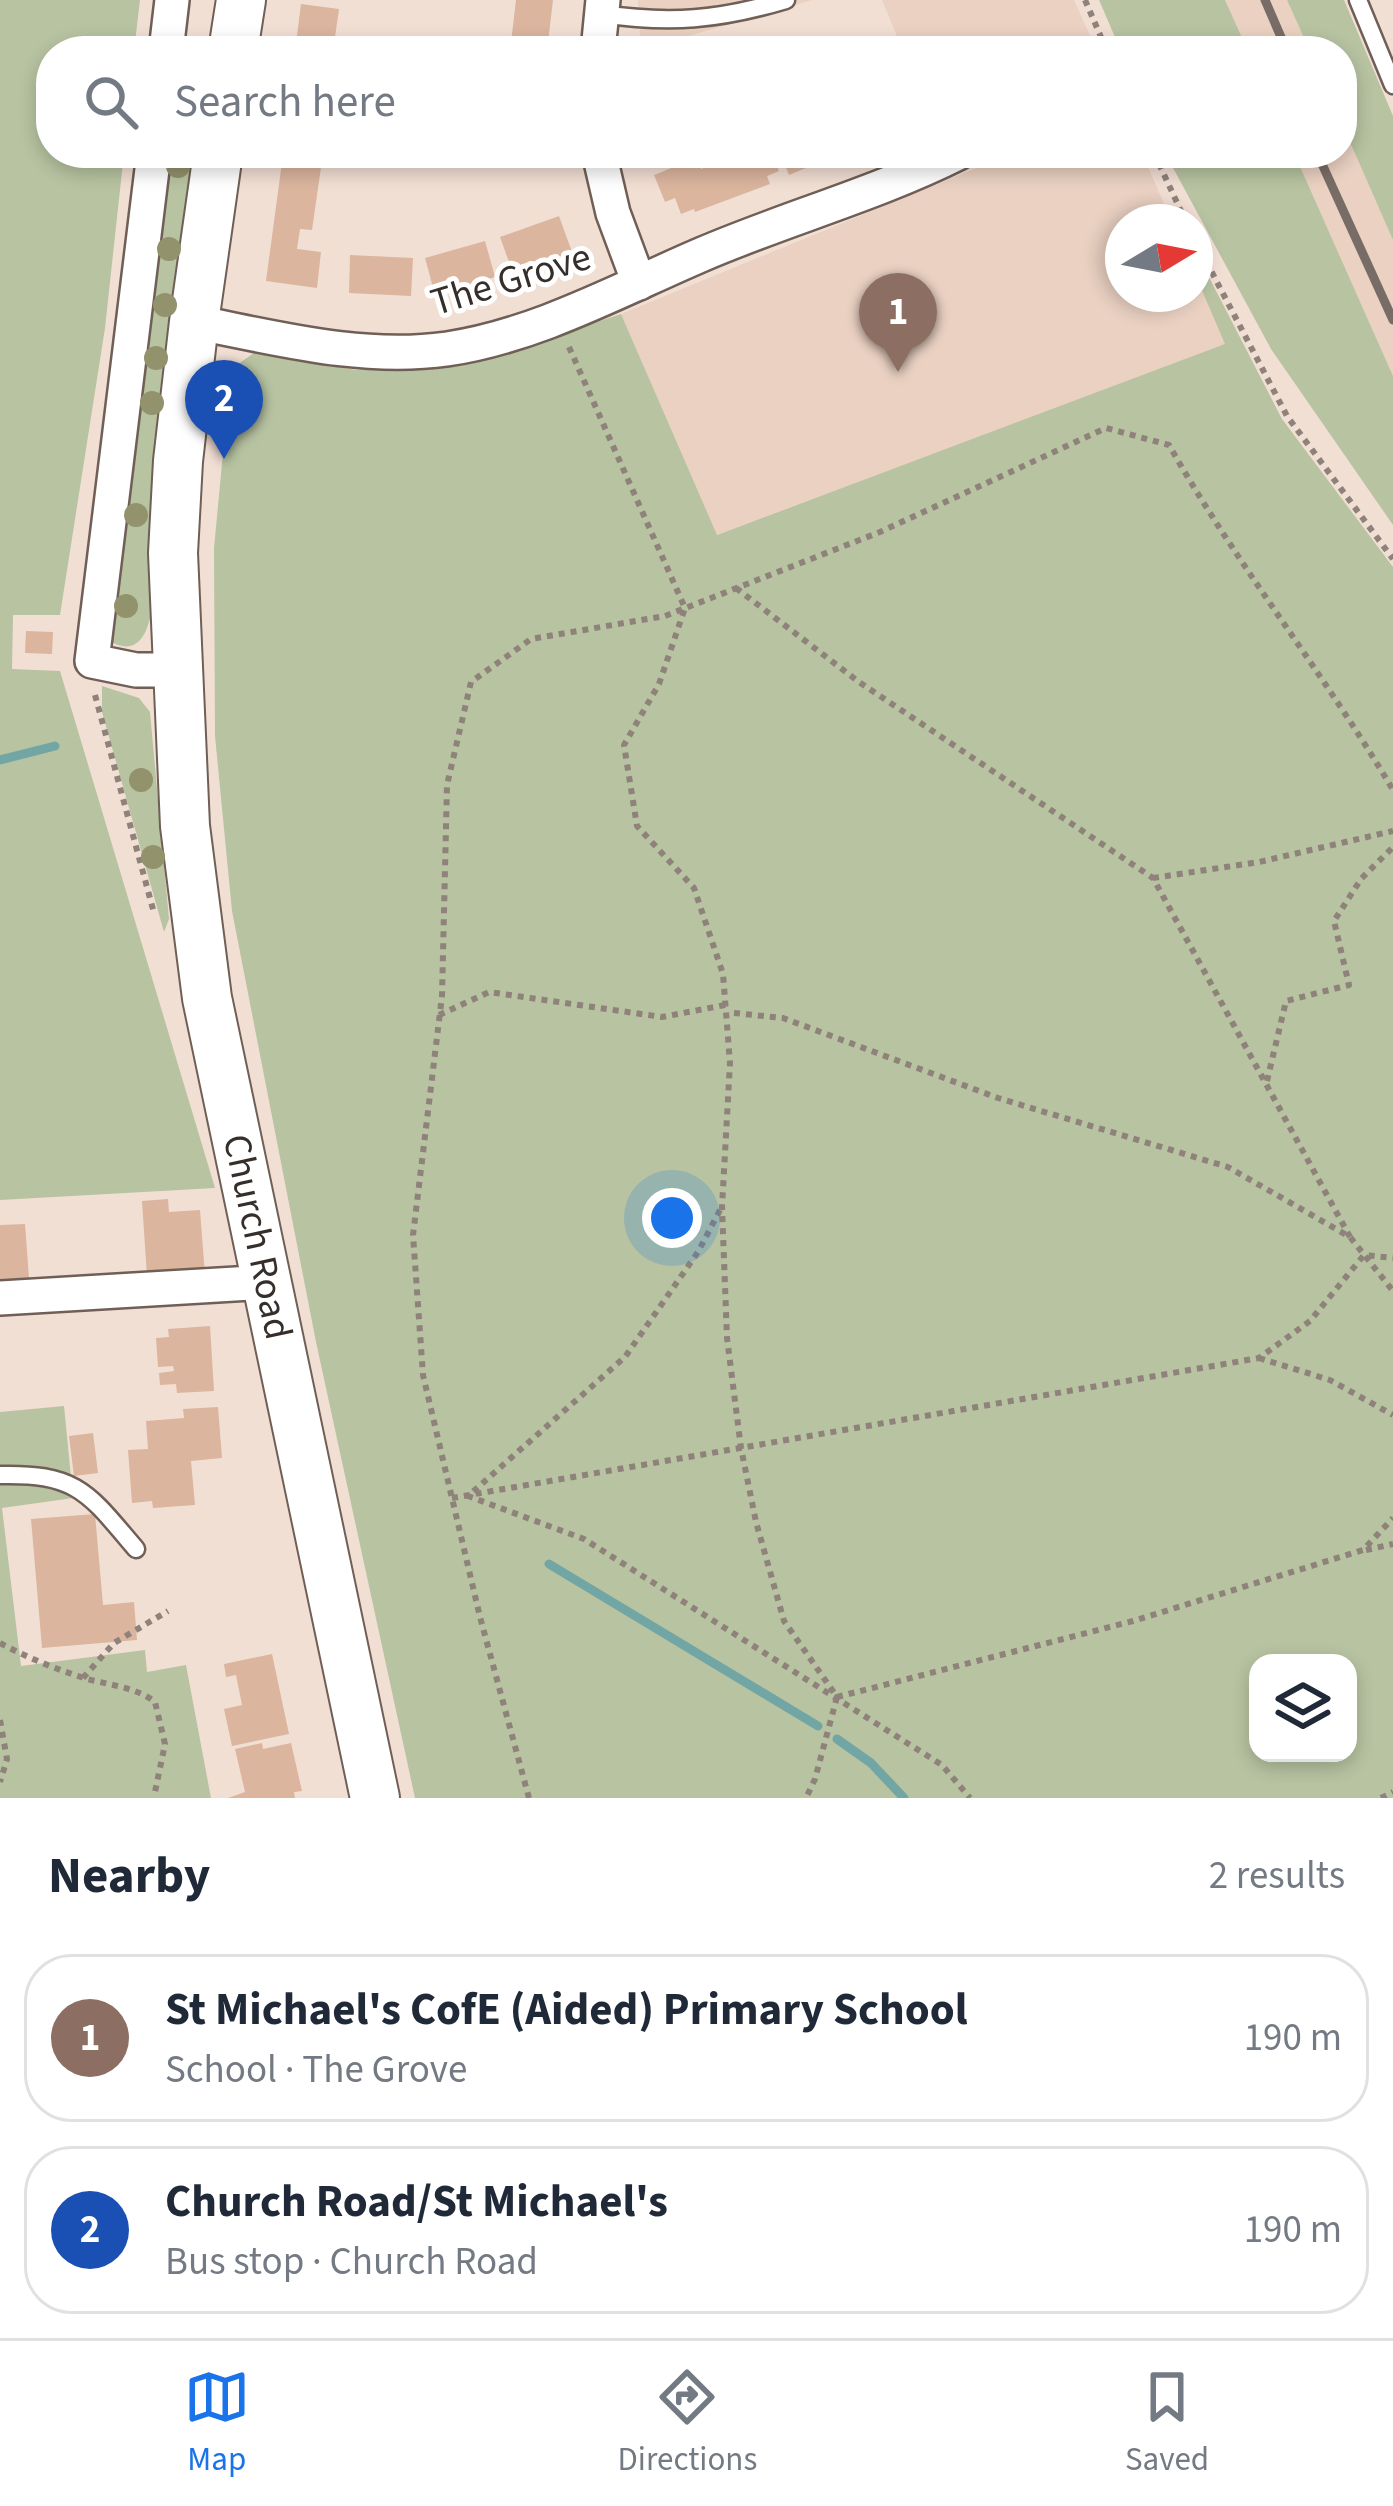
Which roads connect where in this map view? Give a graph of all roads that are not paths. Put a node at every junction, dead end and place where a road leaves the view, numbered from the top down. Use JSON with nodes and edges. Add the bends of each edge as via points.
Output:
{"nodes":[{"id":1,"x":172,"y":0,"type":"edge"},
{"id":2,"x":241,"y":0,"type":"edge"},
{"id":3,"x":786,"y":0,"type":"edge"},
{"id":4,"x":1358,"y":0,"type":"edge"},
{"id":5,"x":602,"y":7,"type":"edge"},
{"id":6,"x":168,"y":36,"type":"edge"},
{"id":7,"x":235,"y":36,"type":"edge"},
{"id":8,"x":1393,"y":85,"type":"edge"},
{"id":9,"x":152,"y":168,"type":"edge"},
{"id":10,"x":216,"y":168,"type":"edge"},
{"id":11,"x":602,"y":168,"type":"edge"},
{"id":12,"x":923,"y":168,"type":"edge"},
{"id":13,"x":640,"y":283,"type":"junction"},
{"id":14,"x":194,"y":322,"type":"junction"},
{"id":15,"x":177,"y":670,"type":"junction"},
{"id":16,"x":267,"y":1282,"type":"junction"},
{"id":17,"x":0,"y":1298,"type":"edge"},
{"id":18,"x":0,"y":1475,"type":"edge"},
{"id":19,"x":136,"y":1549,"type":"dead end"},
{"id":20,"x":375,"y":1798,"type":"edge"}],
"edges":[{"from":1,"to":6,"type":"street"},
{"from":2,"to":7,"type":"main road"},
{"from":3,"to":5,"type":"lane","via":[[718,19],[650,21]]},
{"from":4,"to":8,"type":"lane"},
{"from":9,"to":15,"type":"street","via":[[92,661]]},
{"from":10,"to":14,"type":"main road","name":"Church Road"},
{"from":11,"to":13,"type":"street","name":"The Grove"},
{"from":12,"to":13,"type":"street","name":"The Grove"},
{"from":13,"to":14,"type":"street","name":"The Grove","via":[[448,349],[346,351]]},
{"from":14,"to":15,"type":"main road","name":"Church Road","via":[[173,554]]},
{"from":15,"to":16,"type":"main road","name":"Church Road","via":[[194,914]]},
{"from":16,"to":17,"type":"street"},
{"from":16,"to":20,"type":"main road","name":"Church Road"},
{"from":18,"to":19,"type":"lane","via":[[66,1480]]}]}
